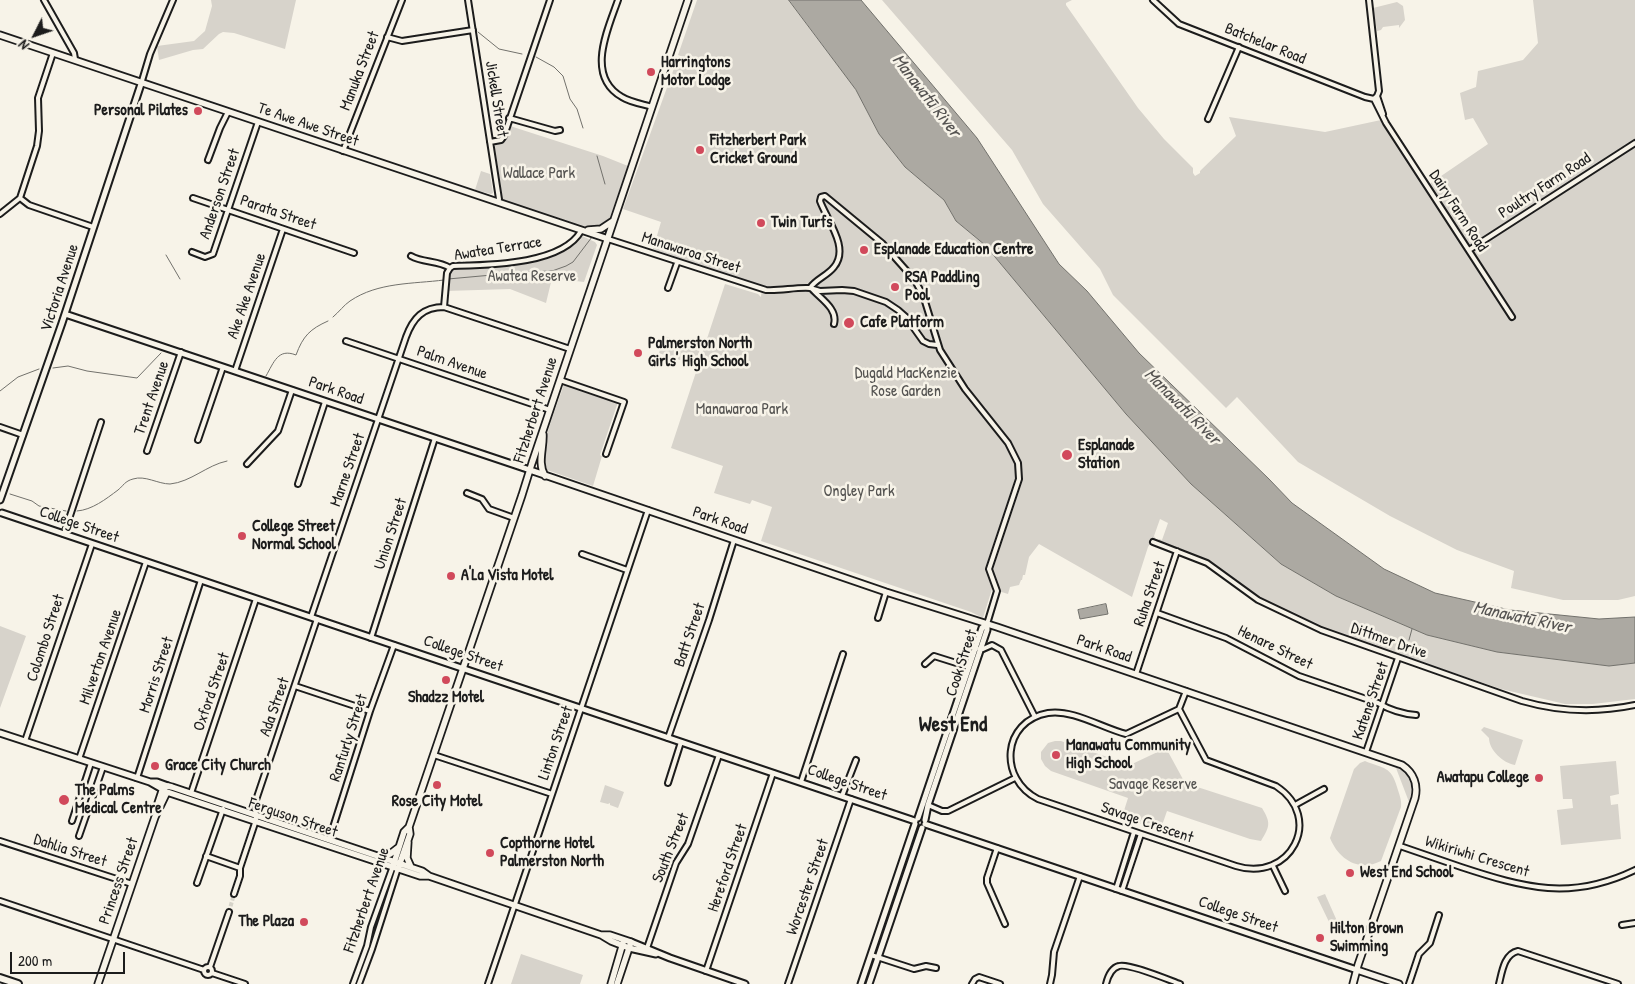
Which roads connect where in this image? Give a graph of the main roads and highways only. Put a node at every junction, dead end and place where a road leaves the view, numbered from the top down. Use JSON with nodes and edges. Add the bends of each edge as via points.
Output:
{"nodes":[{"id":1,"x":687,"y":0,"type":"edge"},
{"id":2,"x":0,"y":35,"type":"edge"},
{"id":3,"x":614,"y":221,"type":"junction"},
{"id":4,"x":564,"y":225,"type":"junction"},
{"id":5,"x":608,"y":240,"type":"junction"},
{"id":6,"x":542,"y":431,"type":"junction"},
{"id":7,"x":530,"y":470,"type":"junction"},
{"id":8,"x":546,"y":476,"type":"junction"},
{"id":9,"x":166,"y":789,"type":"junction"},
{"id":10,"x":256,"y":818,"type":"junction"},
{"id":11,"x":409,"y":827,"type":"junction"},
{"id":12,"x":408,"y":840,"type":"junction"},
{"id":13,"x":399,"y":847,"type":"junction"},
{"id":14,"x":379,"y":857,"type":"junction"},
{"id":15,"x":396,"y":865,"type":"junction"},
{"id":16,"x":412,"y":867,"type":"junction"},
{"id":17,"x":429,"y":876,"type":"junction"},
{"id":18,"x":601,"y":935,"type":"junction"},
{"id":19,"x":624,"y":939,"type":"junction"},
{"id":20,"x":622,"y":946,"type":"junction"},
{"id":21,"x":629,"y":948,"type":"junction"},
{"id":22,"x":1357,"y":970,"type":"junction"},
{"id":23,"x":0,"y":978,"type":"edge"},
{"id":24,"x":18,"y":984,"type":"edge"},
{"id":25,"x":98,"y":984,"type":"edge"},
{"id":26,"x":611,"y":984,"type":"edge"},
{"id":27,"x":616,"y":984,"type":"edge"},
{"id":28,"x":1353,"y":984,"type":"edge"},
{"id":29,"x":1399,"y":984,"type":"edge"}],
"edges":[{"from":1,"to":3,"type":"main road","name":"Fitzherbert Avenue"},
{"from":2,"to":4,"type":"main road","name":"Te Awe Awe Street"},
{"from":3,"to":4,"type":"main road","via":[[596,231]]},
{"from":3,"to":5,"type":"main road","name":"Fitzherbert Avenue"},
{"from":4,"to":5,"type":"main road","name":"Te Awe Awe Street"},
{"from":5,"to":6,"type":"main road","name":"Fitzherbert Avenue"},
{"from":6,"to":7,"type":"main road","name":"Fitzherbert Avenue"},
{"from":6,"to":8,"type":"main road","via":[[541,462]]},
{"from":7,"to":8,"type":"main road","name":"Park Road"},
{"from":7,"to":11,"type":"main road","name":"Fitzherbert Avenue"},
{"from":8,"to":22,"type":"main road","name":"Park Road","via":[[1402,765],[1415,782],[1415,798]]},
{"from":9,"to":10,"type":"main road","name":"Ferguson Street"},
{"from":9,"to":10,"type":"main road","name":"Ferguson Street","via":[[191,793]]},
{"from":9,"to":25,"type":"main road","name":"Princess Street","via":[[157,806]]},
{"from":10,"to":14,"type":"main road","name":"Ferguson Street"},
{"from":10,"to":15,"type":"main road","name":"Ferguson Street"},
{"from":11,"to":12,"type":"main road","name":"Fitzherbert Avenue"},
{"from":11,"to":13,"type":"main road","name":"Fitzherbert Avenue"},
{"from":12,"to":15,"type":"main road","name":"Fitzherbert Avenue"},
{"from":12,"to":16,"type":"main road","via":[[407,858]]},
{"from":13,"to":14,"type":"main road"},
{"from":13,"to":15,"type":"main road","name":"Fitzherbert Avenue"},
{"from":14,"to":15,"type":"main road","name":"Ferguson Street"},
{"from":15,"to":16,"type":"main road","name":"Ferguson Street"},
{"from":15,"to":17,"type":"main road","name":"Ferguson Street","via":[[420,876]]},
{"from":16,"to":17,"type":"main road","name":"Ferguson Street"},
{"from":17,"to":18,"type":"main road","name":"Ferguson Street"},
{"from":18,"to":19,"type":"main road","name":"Ferguson Street"},
{"from":18,"to":20,"type":"main road","name":"Ferguson Street"},
{"from":19,"to":20,"type":"main road"},
{"from":19,"to":21,"type":"main road","name":"Ferguson Street","via":[[631,942]]},
{"from":20,"to":21,"type":"main road","name":"Ferguson Street"},
{"from":20,"to":26,"type":"main road"},
{"from":21,"to":27,"type":"main road"},
{"from":22,"to":28,"type":"main road"},
{"from":22,"to":29,"type":"main road","name":"College Street"},
{"from":23,"to":24,"type":"highway"}]}
